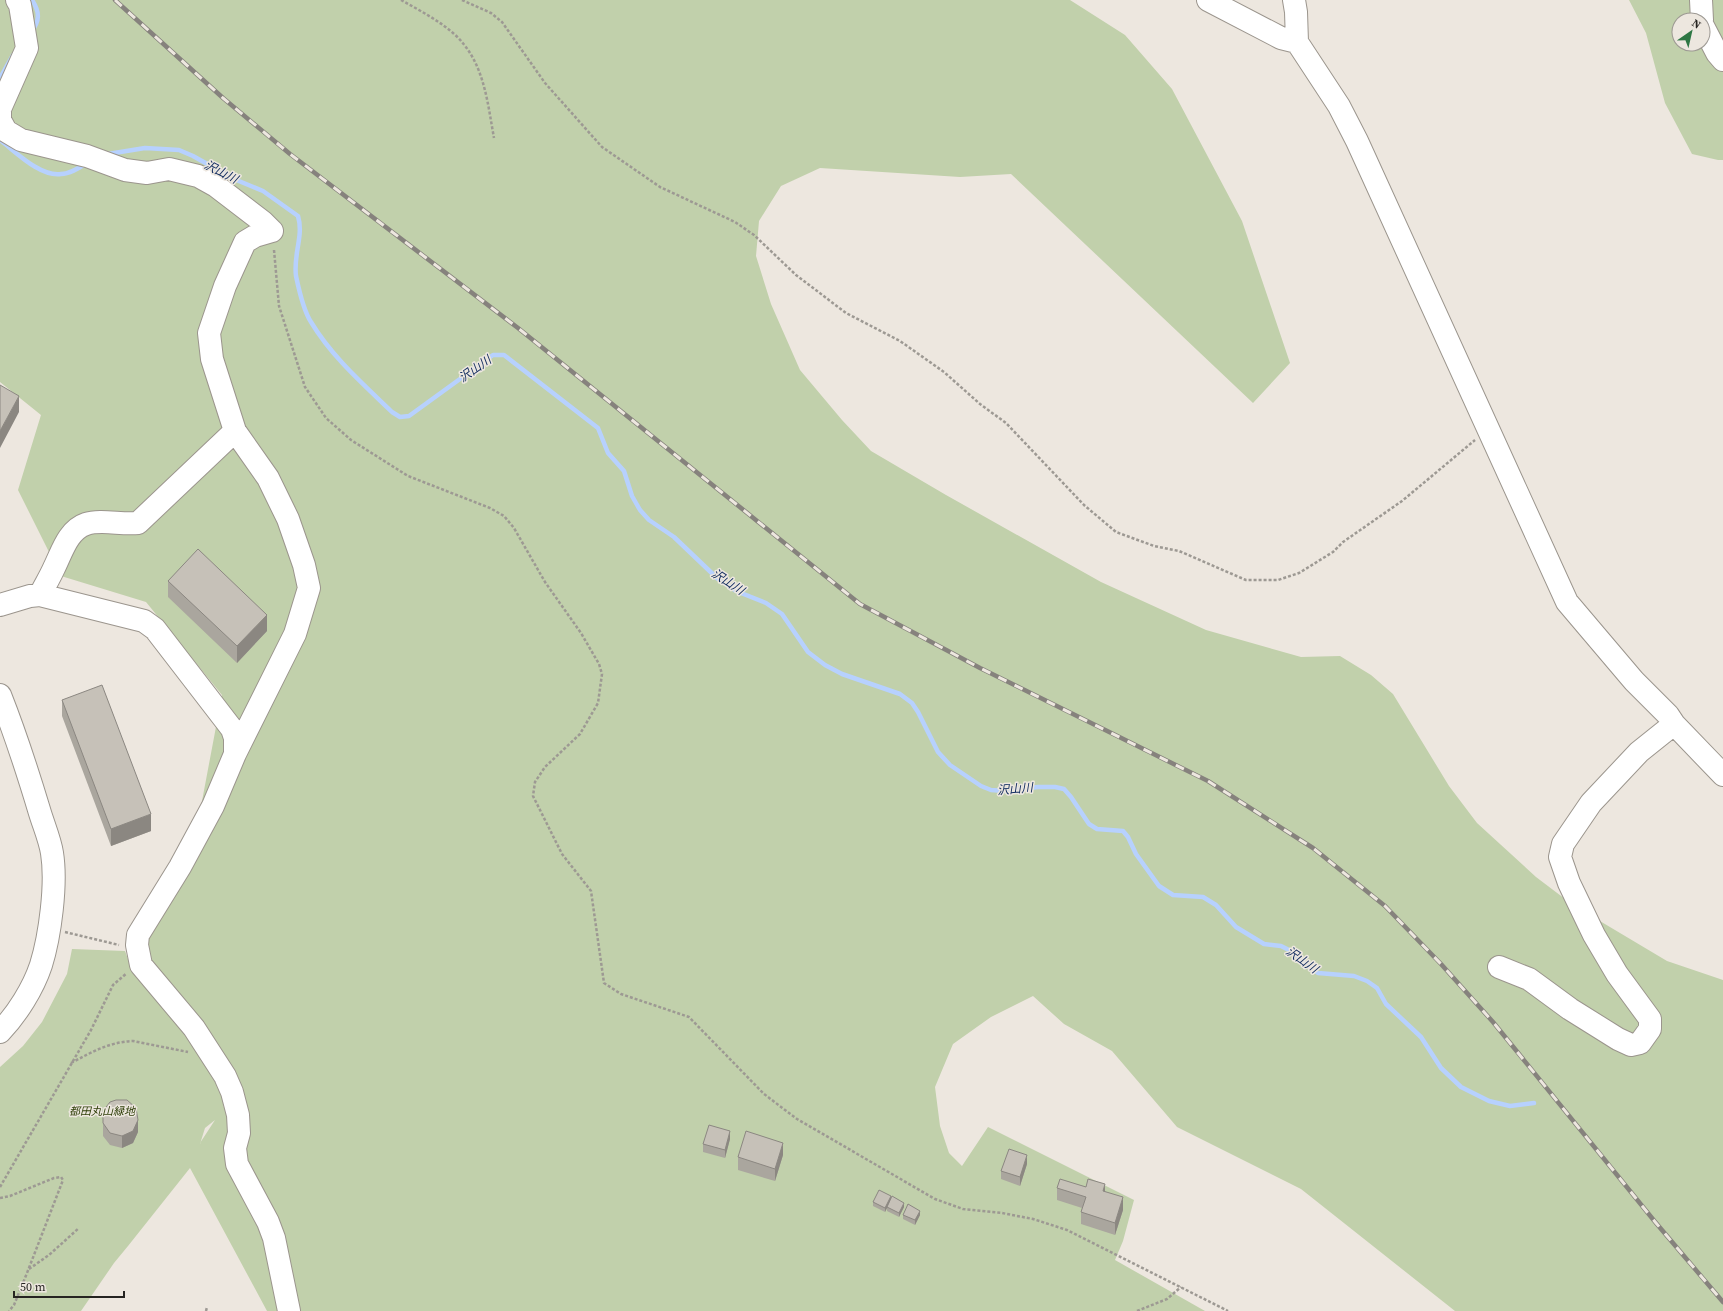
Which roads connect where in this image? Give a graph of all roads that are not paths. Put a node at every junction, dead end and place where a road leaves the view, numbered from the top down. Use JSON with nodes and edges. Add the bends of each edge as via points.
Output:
{"nodes":[{"id":1,"x":17,"y":0,"type":"edge"},
{"id":2,"x":1208,"y":0,"type":"edge"},
{"id":3,"x":1294,"y":0,"type":"edge"},
{"id":4,"x":1702,"y":0,"type":"edge"},
{"id":5,"x":1702,"y":12,"type":"edge"},
{"id":6,"x":1711,"y":41,"type":"edge"},
{"id":7,"x":1297,"y":42,"type":"junction"},
{"id":8,"x":1723,"y":60,"type":"edge"},
{"id":9,"x":235,"y":431,"type":"junction"},
{"id":10,"x":40,"y":595,"type":"junction"},
{"id":11,"x":0,"y":605,"type":"edge"},
{"id":12,"x":0,"y":695,"type":"edge"},
{"id":13,"x":1674,"y":724,"type":"junction"},
{"id":14,"x":234,"y":754,"type":"junction"},
{"id":15,"x":1723,"y":775,"type":"edge"},
{"id":16,"x":1499,"y":967,"type":"dead end"},
{"id":17,"x":0,"y":1032,"type":"edge"},
{"id":18,"x":289,"y":1311,"type":"edge"}],
"edges":[{"from":1,"to":9,"type":"street","via":[[26,40],[16,75],[0,108],[0,120],[6,131],[21,140],[125,170],[147,173],[169,169],[198,176],[216,186],[264,222],[272,231],[245,242],[225,286],[209,334],[212,359]]},
{"from":2,"to":7,"type":"street","via":[[1281,38]]},
{"from":3,"to":7,"type":"street"},
{"from":4,"to":5,"type":"street"},
{"from":6,"to":8,"type":"street"},
{"from":7,"to":13,"type":"street","via":[[1339,106],[1353,134],[1567,602]]},
{"from":9,"to":10,"type":"street","via":[[138,523],[99,522],[85,524],[76,530],[69,536]]},
{"from":9,"to":14,"type":"street","via":[[268,478],[288,519],[309,588],[295,634]]},
{"from":10,"to":11,"type":"street"},
{"from":10,"to":14,"type":"street","via":[[144,621],[155,629],[232,729],[235,738]]},
{"from":12,"to":17,"type":"street","via":[[52,853],[53,883],[50,918],[41,965],[28,994]]},
{"from":13,"to":15,"type":"street"},
{"from":13,"to":16,"type":"street","via":[[1639,752],[1591,803],[1563,844],[1560,857],[1569,883],[1594,935],[1617,974],[1650,1019],[1650,1029],[1640,1043],[1630,1045],[1618,1039],[1529,979]]},
{"from":14,"to":18,"type":"street","via":[[213,806],[180,867],[138,935],[138,945],[141,965],[194,1028],[208,1055],[225,1076],[232,1092],[238,1115],[239,1133],[235,1148],[237,1164],[274,1238]]}]}
